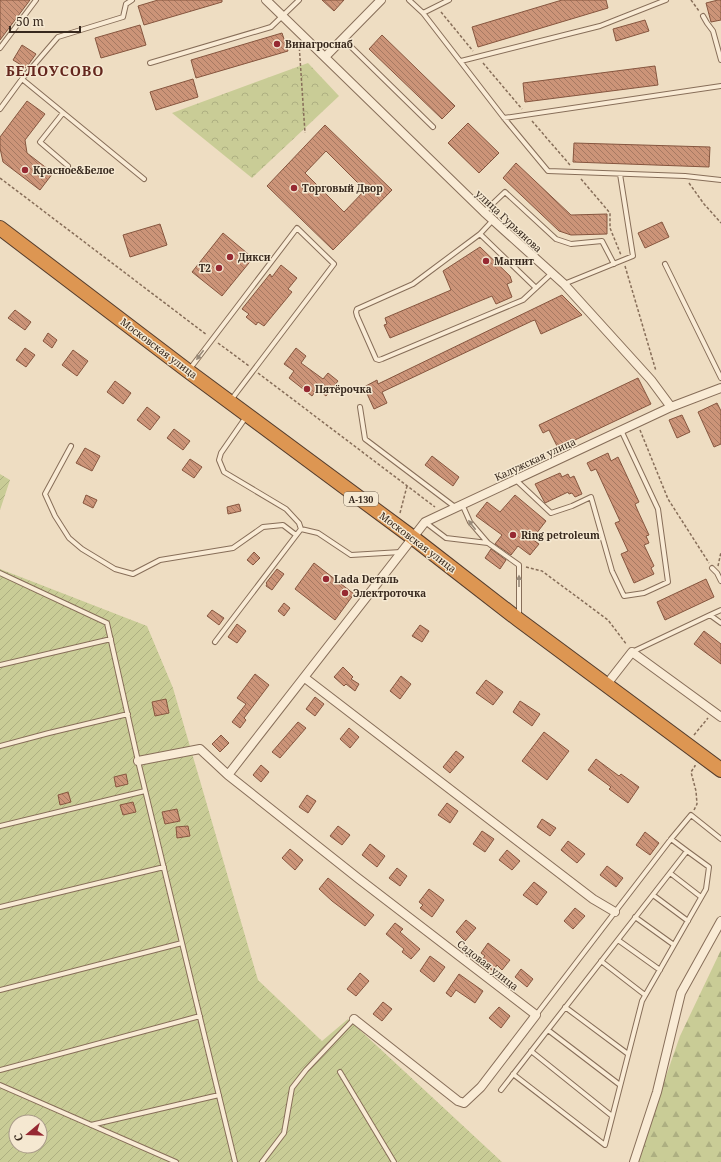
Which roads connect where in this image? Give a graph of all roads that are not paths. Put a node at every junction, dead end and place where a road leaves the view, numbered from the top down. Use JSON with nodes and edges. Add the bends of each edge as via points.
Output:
{"nodes":[{"id":1,"x":36,"y":0,"type":"edge"},
{"id":2,"x":121,"y":0,"type":"edge"},
{"id":3,"x":132,"y":0,"type":"edge"},
{"id":4,"x":266,"y":0,"type":"edge"},
{"id":5,"x":299,"y":0,"type":"edge"},
{"id":6,"x":380,"y":0,"type":"edge"},
{"id":7,"x":409,"y":0,"type":"edge"},
{"id":8,"x":449,"y":0,"type":"edge"},
{"id":9,"x":666,"y":0,"type":"edge"},
{"id":10,"x":126,"y":4,"type":"junction"},
{"id":11,"x":423,"y":13,"type":"junction"},
{"id":12,"x":283,"y":16,"type":"junction"},
{"id":13,"x":703,"y":16,"type":"road end"},
{"id":14,"x":342,"y":38,"type":"junction"},
{"id":15,"x":0,"y":48,"type":"edge"},
{"id":16,"x":324,"y":57,"type":"junction"},
{"id":17,"x":721,"y":60,"type":"edge"},
{"id":18,"x":461,"y":61,"type":"junction"},
{"id":19,"x":150,"y":63,"type":"dead end"},
{"id":20,"x":22,"y":79,"type":"junction"},
{"id":21,"x":721,"y":86,"type":"edge"},
{"id":22,"x":0,"y":109,"type":"edge"},
{"id":23,"x":63,"y":112,"type":"junction"},
{"id":24,"x":504,"y":118,"type":"junction"},
{"id":25,"x":434,"y":128,"type":"dead end"},
{"id":26,"x":68,"y":166,"type":"dead end"},
{"id":27,"x":620,"y":174,"type":"junction"},
{"id":28,"x":144,"y":179,"type":"dead end"},
{"id":29,"x":721,"y":180,"type":"edge"},
{"id":30,"x":484,"y":212,"type":"junction"},
{"id":31,"x":493,"y":220,"type":"junction"},
{"id":32,"x":0,"y":228,"type":"edge"},
{"id":33,"x":480,"y":234,"type":"junction"},
{"id":34,"x":614,"y":264,"type":"junction"},
{"id":35,"x":665,"y":264,"type":"dead end"},
{"id":36,"x":552,"y":274,"type":"junction"},
{"id":37,"x":564,"y":284,"type":"junction"},
{"id":38,"x":536,"y":288,"type":"junction"},
{"id":39,"x":188,"y":371,"type":"junction"},
{"id":40,"x":721,"y":378,"type":"edge"},
{"id":41,"x":721,"y":388,"type":"edge"},
{"id":42,"x":230,"y":402,"type":"junction"},
{"id":43,"x":360,"y":407,"type":"dead end"},
{"id":44,"x":671,"y":407,"type":"junction"},
{"id":45,"x":246,"y":417,"type":"dead end"},
{"id":46,"x":621,"y":430,"type":"junction"},
{"id":47,"x":71,"y":446,"type":"dead end"},
{"id":48,"x":516,"y":479,"type":"junction"},
{"id":49,"x":459,"y":505,"type":"junction"},
{"id":50,"x":425,"y":522,"type":"junction"},
{"id":51,"x":301,"y":529,"type":"junction"},
{"id":52,"x":296,"y":535,"type":"junction"},
{"id":53,"x":412,"y":537,"type":"junction"},
{"id":54,"x":488,"y":543,"type":"junction"},
{"id":55,"x":401,"y":552,"type":"junction"},
{"id":56,"x":712,"y":568,"type":"road end"},
{"id":57,"x":0,"y":573,"type":"edge"},
{"id":58,"x":721,"y":581,"type":"edge"},
{"id":59,"x":721,"y":610,"type":"edge"},
{"id":60,"x":710,"y":615,"type":"junction"},
{"id":61,"x":519,"y":620,"type":"junction"},
{"id":62,"x":721,"y":623,"type":"edge"},
{"id":63,"x":111,"y":639,"type":"junction"},
{"id":64,"x":215,"y":642,"type":"dead end"},
{"id":65,"x":632,"y":652,"type":"junction"},
{"id":66,"x":0,"y":665,"type":"edge"},
{"id":67,"x":305,"y":678,"type":"junction"},
{"id":68,"x":607,"y":684,"type":"junction"},
{"id":69,"x":128,"y":714,"type":"junction"},
{"id":70,"x":721,"y":717,"type":"edge"},
{"id":71,"x":0,"y":746,"type":"edge"},
{"id":72,"x":138,"y":761,"type":"junction"},
{"id":73,"x":721,"y":770,"type":"edge"},
{"id":74,"x":228,"y":775,"type":"junction"},
{"id":75,"x":145,"y":791,"type":"junction"},
{"id":76,"x":0,"y":826,"type":"edge"},
{"id":77,"x":721,"y":838,"type":"edge"},
{"id":78,"x":671,"y":839,"type":"junction"},
{"id":79,"x":687,"y":851,"type":"junction"},
{"id":80,"x":164,"y":867,"type":"junction"},
{"id":81,"x":670,"y":873,"type":"junction"},
{"id":82,"x":652,"y":895,"type":"junction"},
{"id":83,"x":701,"y":897,"type":"junction"},
{"id":84,"x":0,"y":907,"type":"edge"},
{"id":85,"x":615,"y":912,"type":"junction"},
{"id":86,"x":635,"y":917,"type":"junction"},
{"id":87,"x":688,"y":921,"type":"junction"},
{"id":88,"x":721,"y":921,"type":"edge"},
{"id":89,"x":618,"y":940,"type":"junction"},
{"id":90,"x":182,"y":943,"type":"junction"},
{"id":91,"x":674,"y":945,"type":"junction"},
{"id":92,"x":601,"y":961,"type":"junction"},
{"id":93,"x":660,"y":970,"type":"junction"},
{"id":94,"x":0,"y":990,"type":"edge"},
{"id":95,"x":645,"y":995,"type":"junction"},
{"id":96,"x":566,"y":1007,"type":"junction"},
{"id":97,"x":536,"y":1015,"type":"junction"},
{"id":98,"x":200,"y":1016,"type":"junction"},
{"id":99,"x":354,"y":1019,"type":"joint"},
{"id":100,"x":548,"y":1030,"type":"junction"},
{"id":101,"x":531,"y":1051,"type":"junction"},
{"id":102,"x":628,"y":1054,"type":"junction"},
{"id":103,"x":0,"y":1070,"type":"edge"},
{"id":104,"x":340,"y":1072,"type":"dead end"},
{"id":105,"x":513,"y":1074,"type":"junction"},
{"id":106,"x":0,"y":1085,"type":"edge"},
{"id":107,"x":620,"y":1085,"type":"junction"},
{"id":108,"x":501,"y":1090,"type":"dead end"},
{"id":109,"x":219,"y":1095,"type":"junction"},
{"id":110,"x":612,"y":1116,"type":"junction"},
{"id":111,"x":91,"y":1125,"type":"junction"},
{"id":112,"x":176,"y":1162,"type":"edge"},
{"id":113,"x":235,"y":1162,"type":"edge"},
{"id":114,"x":262,"y":1162,"type":"edge"},
{"id":115,"x":394,"y":1162,"type":"edge"},
{"id":116,"x":634,"y":1162,"type":"edge"}],
"edges":[{"from":1,"to":15,"type":"lane"},
{"from":2,"to":10,"type":"lane"},
{"from":3,"to":10,"type":"lane"},
{"from":4,"to":12,"type":"street","name":"улица Гурьянова"},
{"from":5,"to":12,"type":"lane"},
{"from":6,"to":14,"type":"street"},
{"from":7,"to":11,"type":"lane"},
{"from":8,"to":11,"type":"lane"},
{"from":9,"to":18,"type":"lane","via":[[600,26]]},
{"from":10,"to":20,"type":"lane","via":[[123,17],[58,37]]},
{"from":11,"to":18,"type":"lane"},
{"from":12,"to":16,"type":"street","name":"улица Гурьянова"},
{"from":12,"to":19,"type":"lane","via":[[271,27]]},
{"from":13,"to":17,"type":"lane","via":[[713,31]]},
{"from":14,"to":16,"type":"street"},
{"from":14,"to":25,"type":"lane"},
{"from":16,"to":30,"type":"street","name":"улица Гурьянова"},
{"from":18,"to":24,"type":"lane"},
{"from":20,"to":22,"type":"lane"},
{"from":20,"to":23,"type":"lane"},
{"from":21,"to":24,"type":"lane"},
{"from":23,"to":26,"type":"lane","via":[[40,142]]},
{"from":23,"to":28,"type":"lane"},
{"from":24,"to":27,"type":"lane","via":[[548,171]]},
{"from":27,"to":29,"type":"lane"},
{"from":27,"to":34,"type":"lane","via":[[633,256]]},
{"from":30,"to":31,"type":"street","name":"улица Гурьянова"},
{"from":30,"to":34,"type":"lane","via":[[505,192],[556,239],[571,244],[602,241]]},
{"from":31,"to":33,"type":"lane"},
{"from":31,"to":36,"type":"street","name":"улица Гурьянова"},
{"from":32,"to":39,"type":"highway","name":"Московская улица","number":"А-130"},
{"from":33,"to":38,"type":"lane"},
{"from":33,"to":38,"type":"lane","via":[[413,284],[357,309],[357,316],[376,359],[382,359],[523,300]]},
{"from":34,"to":37,"type":"lane"},
{"from":35,"to":40,"type":"lane"},
{"from":36,"to":37,"type":"street","name":"улица Гурьянова"},
{"from":36,"to":38,"type":"lane"},
{"from":37,"to":44,"type":"street","name":"улица Гурьянова","via":[[651,380]]},
{"from":39,"to":42,"type":"highway","name":"Московская улица","number":"А-130"},
{"from":42,"to":39,"type":"lane","one_way":true,"via":[[334,264],[297,228]]},
{"from":41,"to":44,"type":"street","name":"Калужская улица"},
{"from":42,"to":53,"type":"highway","name":"Московская улица","number":"А-130"},
{"from":43,"to":49,"type":"lane","via":[[365,439]]},
{"from":44,"to":46,"type":"street","name":"Калужская улица"},
{"from":45,"to":51,"type":"lane","via":[[221,453],[219,460],[224,472],[286,509]]},
{"from":46,"to":48,"type":"street","name":"Калужская улица"},
{"from":46,"to":48,"type":"lane","via":[[658,509],[668,582],[644,593],[624,596],[612,571],[591,497],[551,513]]},
{"from":47,"to":52,"type":"lane","via":[[45,494],[69,538],[115,569],[133,574],[160,560],[232,548],[263,527],[283,525]]},
{"from":48,"to":49,"type":"street","name":"Калужская улица"},
{"from":49,"to":50,"type":"street","name":"Калужская улица"},
{"from":54,"to":49,"type":"lane","one_way":true},
{"from":50,"to":53,"type":"street","name":"Калужская улица"},
{"from":50,"to":54,"type":"lane","via":[[446,538]]},
{"from":51,"to":52,"type":"lane"},
{"from":51,"to":55,"type":"lane","via":[[318,533],[350,555]]},
{"from":52,"to":64,"type":"lane"},
{"from":53,"to":55,"type":"street","name":"Калужская улица"},
{"from":53,"to":61,"type":"highway","name":"Московская улица","number":"А-130"},
{"from":61,"to":54,"type":"lane","one_way":true,"via":[[519,565]]},
{"from":55,"to":67,"type":"street","name":"Калужская улица"},
{"from":56,"to":58,"type":"lane"},
{"from":57,"to":63,"type":"lane","via":[[107,623]]},
{"from":59,"to":60,"type":"lane"},
{"from":60,"to":62,"type":"lane"},
{"from":60,"to":65,"type":"lane"},
{"from":61,"to":68,"type":"highway","name":"Московская улица","number":"А-130"},
{"from":63,"to":66,"type":"lane"},
{"from":63,"to":69,"type":"lane"},
{"from":65,"to":68,"type":"street"},
{"from":65,"to":70,"type":"street"},
{"from":67,"to":74,"type":"street","name":"Калужская улица"},
{"from":67,"to":85,"type":"street","via":[[593,900]]},
{"from":68,"to":73,"type":"highway","name":"Московская улица","number":"А-130"},
{"from":69,"to":71,"type":"lane"},
{"from":69,"to":72,"type":"lane"},
{"from":72,"to":74,"type":"street","name":"Садовая улица","via":[[200,749]]},
{"from":72,"to":75,"type":"lane"},
{"from":74,"to":97,"type":"street","name":"Садовая улица"},
{"from":75,"to":76,"type":"lane"},
{"from":75,"to":80,"type":"lane"},
{"from":77,"to":78,"type":"lane","via":[[691,815]]},
{"from":78,"to":79,"type":"lane"},
{"from":78,"to":85,"type":"lane"},
{"from":79,"to":81,"type":"lane"},
{"from":79,"to":83,"type":"lane","via":[[709,867],[706,889]]},
{"from":80,"to":84,"type":"lane"},
{"from":80,"to":90,"type":"lane"},
{"from":81,"to":82,"type":"lane"},
{"from":81,"to":83,"type":"lane"},
{"from":82,"to":86,"type":"lane"},
{"from":82,"to":87,"type":"lane"},
{"from":83,"to":87,"type":"lane"},
{"from":85,"to":97,"type":"lane"},
{"from":86,"to":89,"type":"lane"},
{"from":86,"to":91,"type":"lane"},
{"from":87,"to":91,"type":"lane"},
{"from":88,"to":116,"type":"street","via":[[680,993],[657,1092]]},
{"from":89,"to":92,"type":"lane"},
{"from":89,"to":93,"type":"lane"},
{"from":90,"to":94,"type":"lane"},
{"from":90,"to":98,"type":"lane"},
{"from":91,"to":93,"type":"lane"},
{"from":92,"to":95,"type":"lane"},
{"from":92,"to":96,"type":"lane"},
{"from":93,"to":95,"type":"lane"},
{"from":95,"to":102,"type":"lane"},
{"from":96,"to":100,"type":"lane"},
{"from":96,"to":102,"type":"lane"},
{"from":97,"to":99,"type":"street","via":[[481,1087],[464,1103],[458,1101]]},
{"from":98,"to":103,"type":"lane"},
{"from":98,"to":109,"type":"lane"},
{"from":99,"to":114,"type":"lane","via":[[292,1088],[284,1133]]},
{"from":100,"to":101,"type":"lane"},
{"from":100,"to":107,"type":"lane"},
{"from":101,"to":105,"type":"lane"},
{"from":101,"to":110,"type":"lane"},
{"from":102,"to":107,"type":"lane"},
{"from":104,"to":115,"type":"lane"},
{"from":105,"to":108,"type":"lane"},
{"from":105,"to":110,"type":"lane","via":[[605,1145]]},
{"from":106,"to":111,"type":"lane"},
{"from":107,"to":110,"type":"lane"},
{"from":109,"to":111,"type":"lane"},
{"from":109,"to":113,"type":"lane"},
{"from":111,"to":112,"type":"lane"}]}
